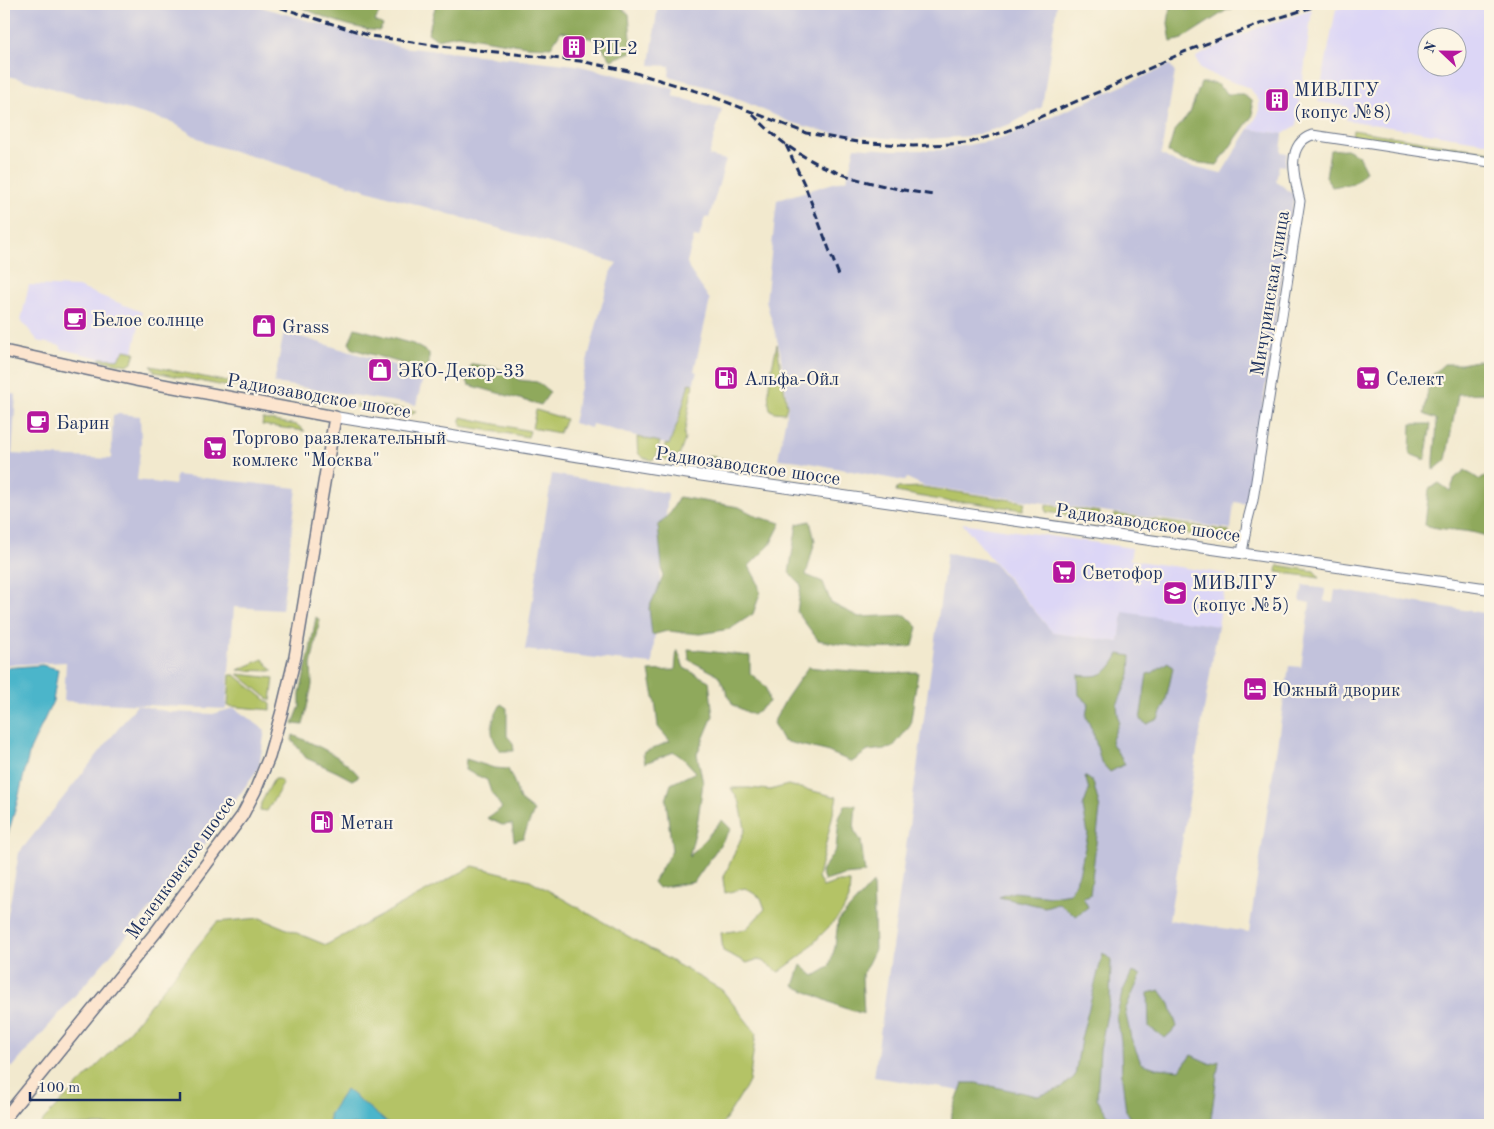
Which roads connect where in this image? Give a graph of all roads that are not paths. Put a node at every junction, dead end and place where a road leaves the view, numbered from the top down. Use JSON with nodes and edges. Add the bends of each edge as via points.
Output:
{"nodes":[{"id":1,"x":1490,"y":162,"type":"edge"},
{"id":2,"x":4,"y":351,"type":"edge"},
{"id":3,"x":335,"y":418,"type":"junction"},
{"id":4,"x":1242,"y":553,"type":"junction"},
{"id":5,"x":1490,"y":589,"type":"edge"},
{"id":6,"x":4,"y":1119,"type":"edge"}],
"edges":[{"from":1,"to":4,"type":"street","name":"Мичуринская улица","via":[[1312,135],[1304,138],[1296,148],[1293,167],[1300,201]]},
{"from":2,"to":3,"type":"main road","name":"Радиозаводское шоссе"},
{"from":3,"to":4,"type":"street","name":"Радиозаводское шоссе","via":[[701,476]]},
{"from":3,"to":6,"type":"main road","name":"Меленковское шоссе","via":[[294,657],[274,739],[255,791],[242,816],[156,932]]},
{"from":4,"to":5,"type":"street","name":"Радиозаводское шоссе"}]}
